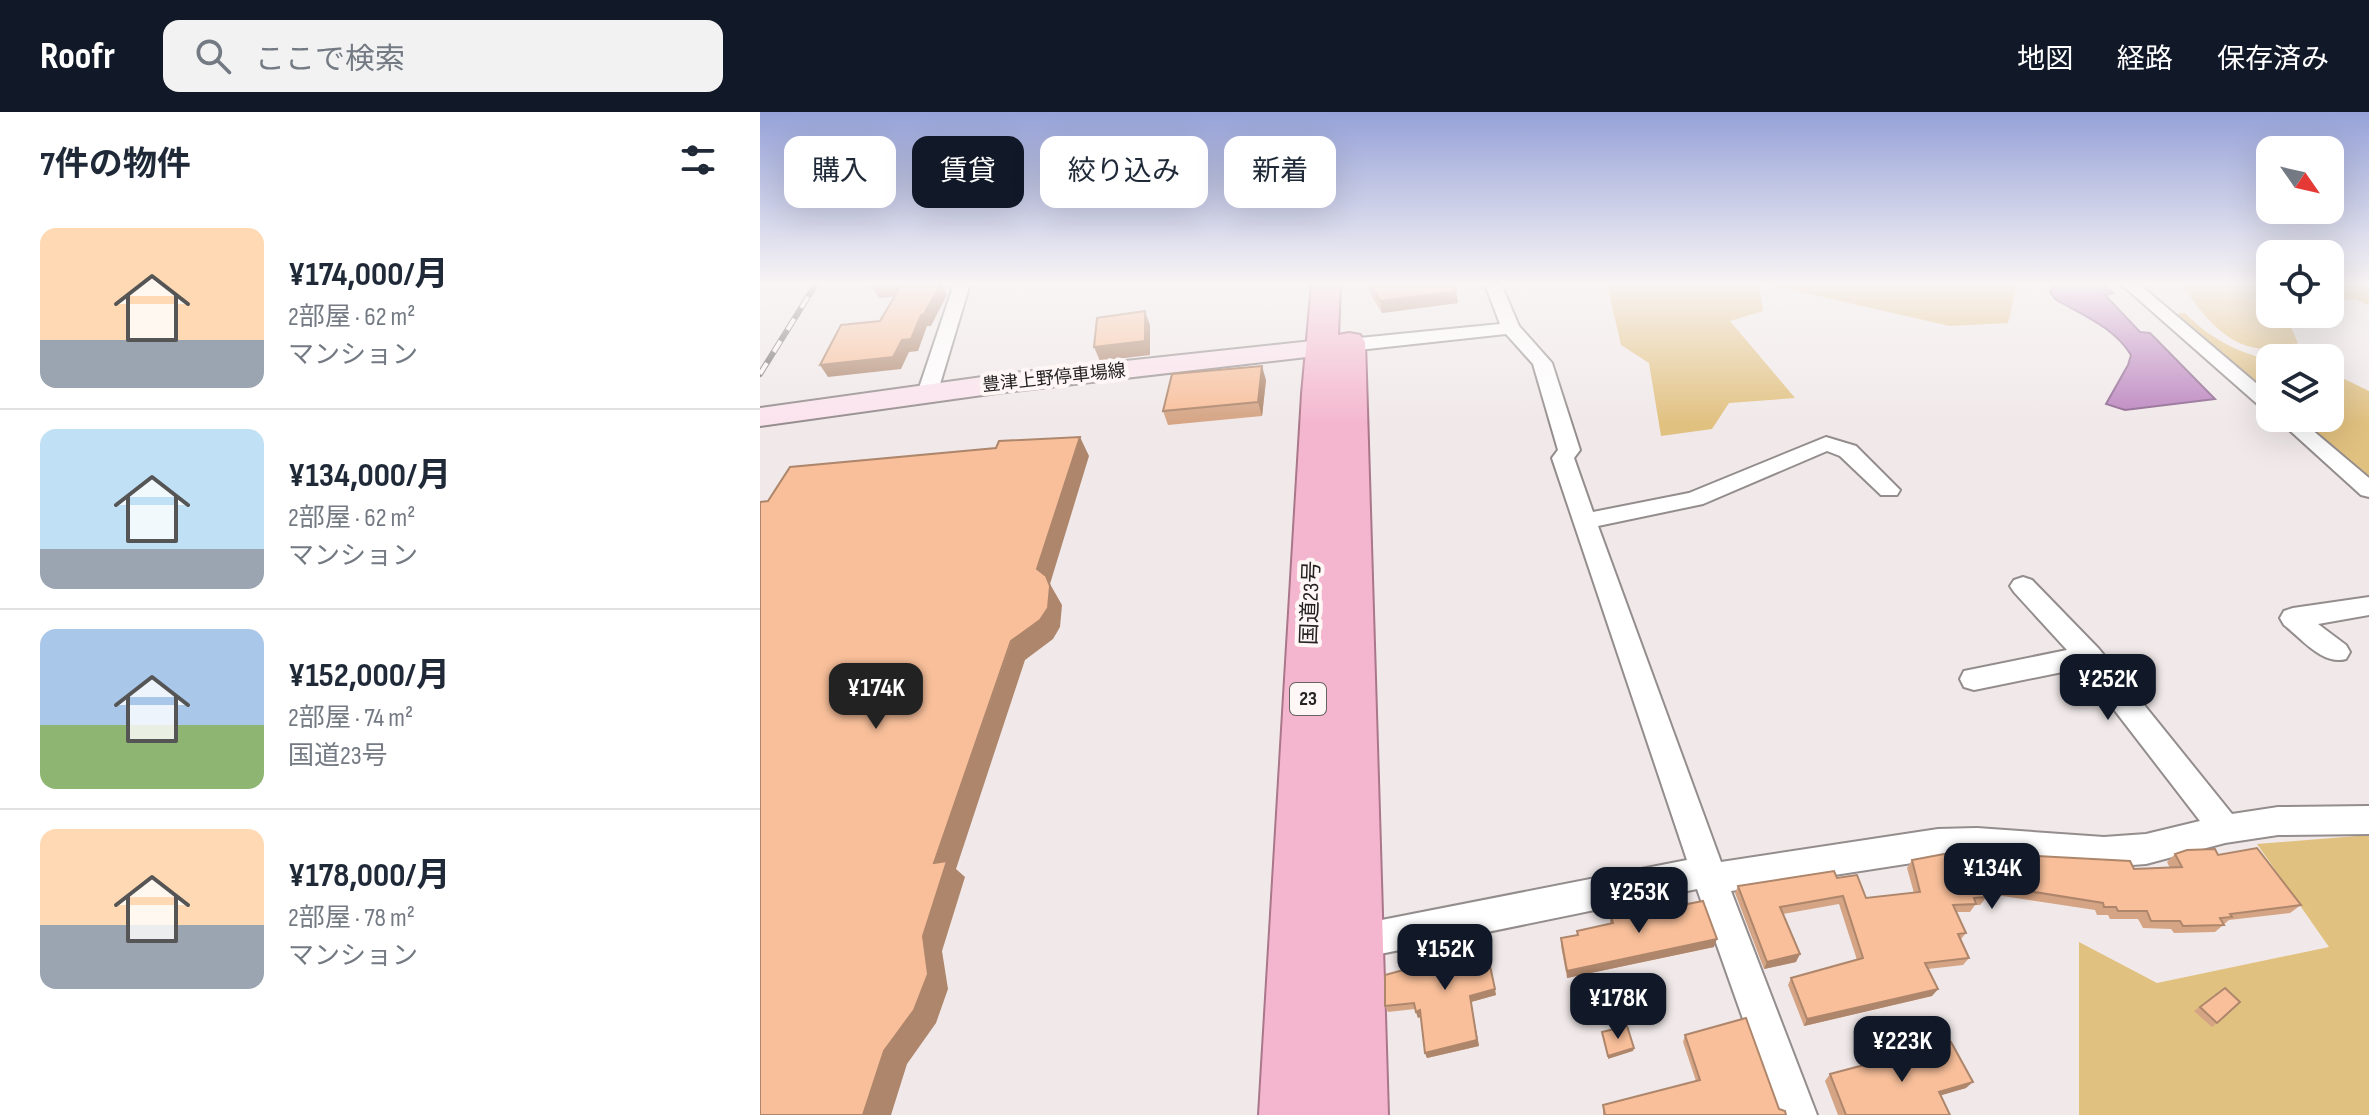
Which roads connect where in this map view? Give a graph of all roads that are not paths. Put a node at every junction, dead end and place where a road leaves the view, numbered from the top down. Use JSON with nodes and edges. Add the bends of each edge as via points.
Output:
{"nodes":[{"id":1,"x":947,"y":331,"type":"edge"},
{"id":2,"x":1334,"y":331,"type":"edge"},
{"id":3,"x":1340,"y":331,"type":"edge"},
{"id":4,"x":1484,"y":331,"type":"edge"},
{"id":5,"x":1513,"y":331,"type":"edge"},
{"id":6,"x":2184,"y":331,"type":"edge"},
{"id":7,"x":1336,"y":346,"type":"junction"},
{"id":8,"x":2256,"y":393,"type":"edge"},
{"id":9,"x":927,"y":394,"type":"junction"},
{"id":10,"x":760,"y":417,"type":"edge"},
{"id":11,"x":2302,"y":432,"type":"edge"},
{"id":12,"x":1889,"y":490,"type":"dead end"},
{"id":13,"x":2369,"y":490,"type":"edge"},
{"id":14,"x":1585,"y":521,"type":"junction"},
{"id":15,"x":2023,"y":586,"type":"dead end"},
{"id":16,"x":2369,"y":606,"type":"edge"},
{"id":17,"x":2336,"y":652,"type":"dead end"},
{"id":18,"x":2089,"y":656,"type":"junction"},
{"id":19,"x":1974,"y":679,"type":"dead end"},
{"id":20,"x":2369,"y":820,"type":"edge"},
{"id":21,"x":2225,"y":829,"type":"junction"},
{"id":22,"x":1708,"y":875,"type":"junction"},
{"id":23,"x":1351,"y":943,"type":"junction"},
{"id":24,"x":1293,"y":1115,"type":"edge"},
{"id":25,"x":1354,"y":1115,"type":"edge"},
{"id":26,"x":1797,"y":1115,"type":"edge"}],
"edges":[{"from":1,"to":9,"type":"street"},
{"from":2,"to":7,"type":"highway","name":"国道23号","number":"23"},
{"from":3,"to":7,"type":"highway","name":"国道23号","number":"23"},
{"from":4,"to":7,"type":"street"},
{"from":5,"to":14,"type":"street","via":[[1542,363],[1569,450],[1563,458]]},
{"from":6,"to":8,"type":"street"},
{"from":7,"to":9,"type":"main road","name":"豊津上野停車場線"},
{"from":7,"to":23,"type":"highway","name":"国道23号","number":"23"},
{"from":7,"to":24,"type":"highway","name":"国道23号","number":"23","via":[[1319,394]]},
{"from":9,"to":10,"type":"main road","name":"豊津上野停車場線"},
{"from":11,"to":13,"type":"street"},
{"from":12,"to":14,"type":"street","via":[[1848,451],[1826,443],[1695,499]]},
{"from":14,"to":22,"type":"street"},
{"from":15,"to":18,"type":"street"},
{"from":16,"to":17,"type":"street","via":[[2293,618]]},
{"from":18,"to":19,"type":"street"},
{"from":18,"to":21,"type":"street"},
{"from":20,"to":21,"type":"street","via":[[2286,821]]},
{"from":21,"to":22,"type":"street","via":[[2146,849],[2104,852],[1938,844]]},
{"from":22,"to":23,"type":"street"},
{"from":22,"to":26,"type":"street"},
{"from":23,"to":25,"type":"highway","name":"国道23号","number":"23"}]}
